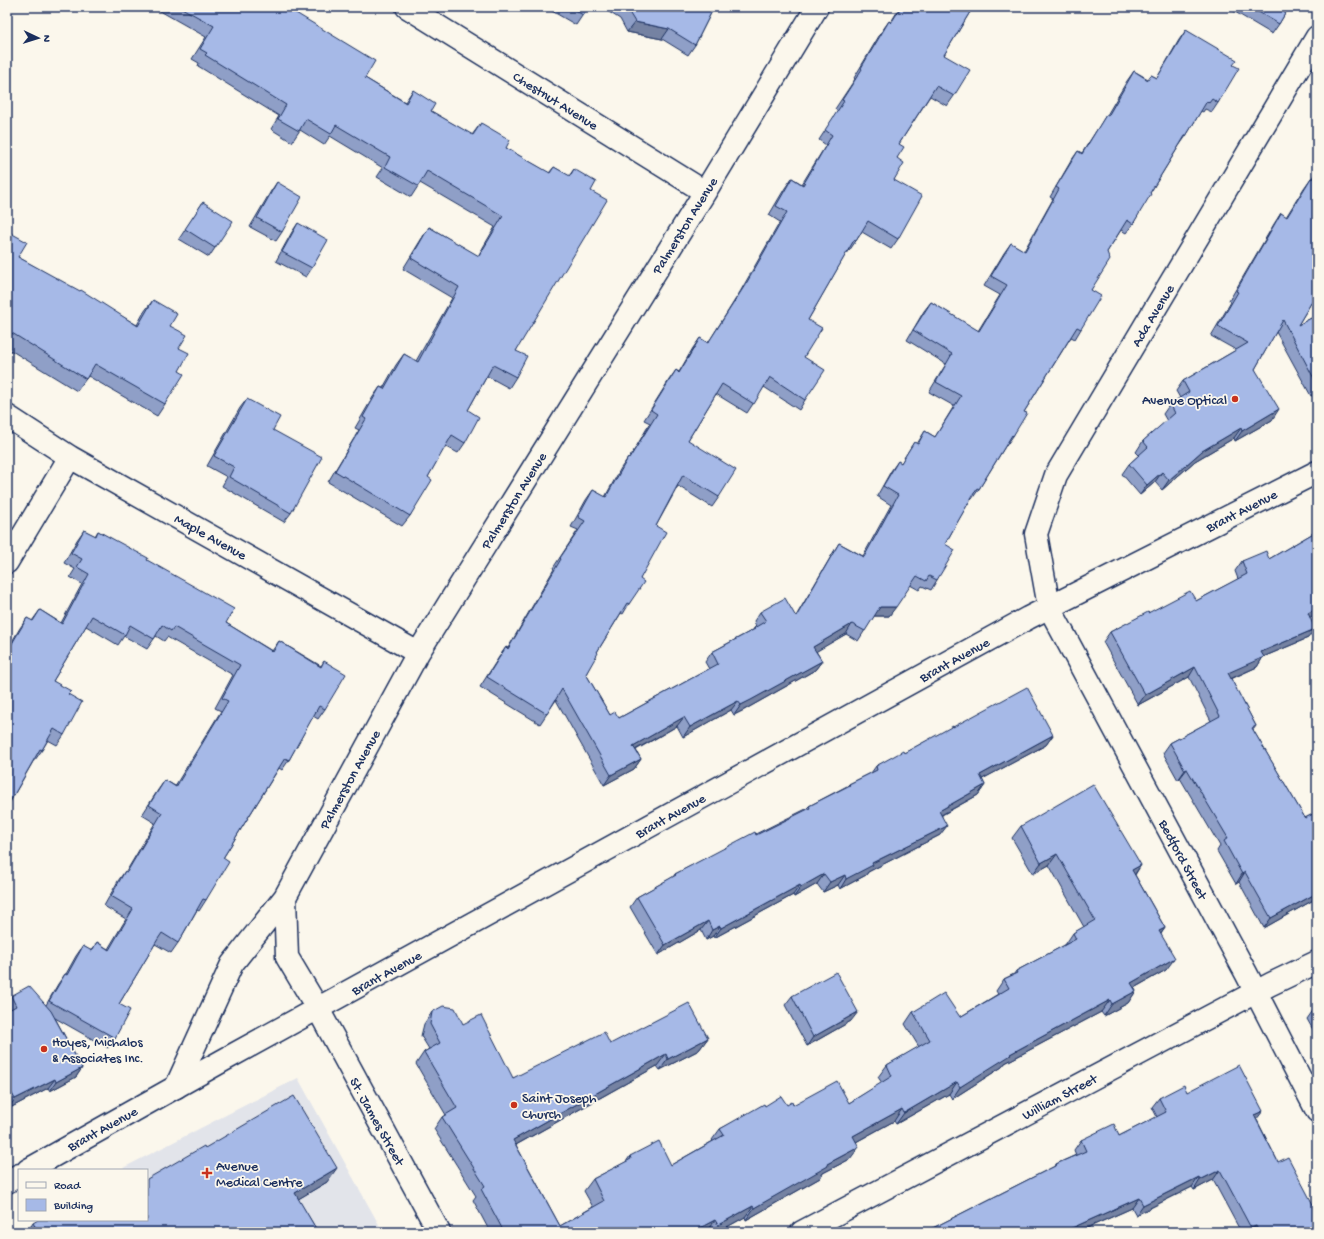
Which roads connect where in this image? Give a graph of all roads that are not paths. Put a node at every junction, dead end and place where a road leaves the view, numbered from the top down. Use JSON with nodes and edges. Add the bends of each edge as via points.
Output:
{"nodes":[{"id":1,"x":407,"y":7,"type":"edge"},
{"id":2,"x":817,"y":7,"type":"edge"},
{"id":3,"x":1317,"y":37,"type":"edge"},
{"id":4,"x":705,"y":192,"type":"junction"},
{"id":5,"x":7,"y":416,"type":"edge"},
{"id":6,"x":70,"y":457,"type":"junction"},
{"id":7,"x":1317,"y":472,"type":"edge"},
{"id":8,"x":7,"y":562,"type":"edge"},
{"id":9,"x":1049,"y":607,"type":"junction"},
{"id":10,"x":418,"y":653,"type":"junction"},
{"id":11,"x":285,"y":897,"type":"junction"},
{"id":12,"x":1317,"y":962,"type":"edge"},
{"id":13,"x":1263,"y":988,"type":"junction"},
{"id":14,"x":318,"y":1009,"type":"junction"},
{"id":15,"x":176,"y":1087,"type":"junction"},
{"id":16,"x":1317,"y":1111,"type":"edge"},
{"id":17,"x":30,"y":1169,"type":"edge"},
{"id":18,"x":18,"y":1176,"type":"edge"},
{"id":19,"x":7,"y":1182,"type":"edge"},
{"id":20,"x":440,"y":1232,"type":"edge"},
{"id":21,"x":802,"y":1232,"type":"edge"}],
"edges":[{"from":1,"to":4,"type":"street","name":"Chestnut Avenue"},
{"from":2,"to":4,"type":"street","name":"Palmerston Avenue"},
{"from":3,"to":9,"type":"street","name":"Ada Avenue","via":[[1056,475],[1036,534]]},
{"from":4,"to":10,"type":"street","name":"Palmerston Avenue"},
{"from":5,"to":6,"type":"street","name":"Maple Avenue"},
{"from":6,"to":8,"type":"street"},
{"from":6,"to":10,"type":"street","name":"Maple Avenue"},
{"from":7,"to":9,"type":"street","name":"Brant Avenue"},
{"from":9,"to":13,"type":"street","name":"Bedford Street"},
{"from":9,"to":14,"type":"street","name":"Brant Avenue"},
{"from":10,"to":11,"type":"street","name":"Palmerston Avenue"},
{"from":11,"to":14,"type":"street","via":[[287,957]]},
{"from":11,"to":15,"type":"street","name":"Palmerston Avenue","via":[[232,964]]},
{"from":12,"to":13,"type":"street","name":"William Street"},
{"from":13,"to":16,"type":"street","name":"Bedford Street"},
{"from":13,"to":21,"type":"street","name":"William Street"},
{"from":14,"to":15,"type":"street","name":"Brant Avenue"},
{"from":14,"to":20,"type":"street","name":"St. James Street"},
{"from":15,"to":17,"type":"street","name":"Brant Avenue"},
{"from":18,"to":19,"type":"street"}]}
